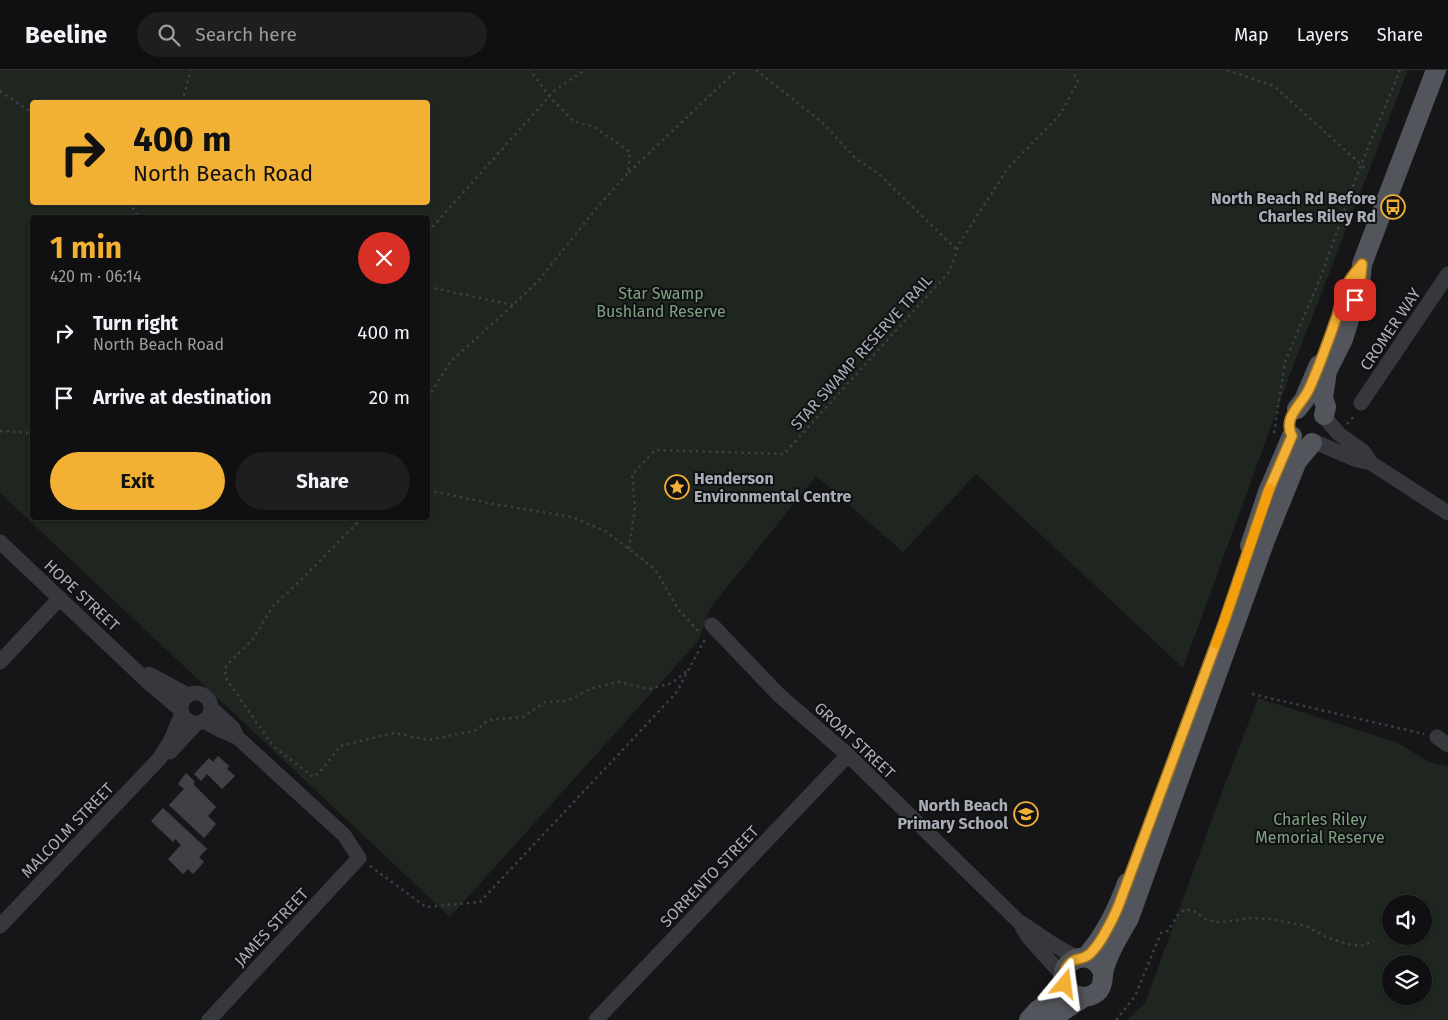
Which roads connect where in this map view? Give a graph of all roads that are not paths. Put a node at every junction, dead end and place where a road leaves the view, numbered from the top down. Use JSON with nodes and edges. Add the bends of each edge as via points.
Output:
{"nodes":[{"id":1,"x":1436,"y":70,"type":"edge"},
{"id":2,"x":1362,"y":264,"type":"junction"},
{"id":3,"x":1448,"y":274,"type":"edge"},
{"id":4,"x":1361,"y":403,"type":"dead end"},
{"id":5,"x":1297,"y":408,"type":"junction"},
{"id":6,"x":1325,"y":417,"type":"junction"},
{"id":7,"x":1283,"y":435,"type":"junction"},
{"id":8,"x":1314,"y":442,"type":"junction"},
{"id":9,"x":1371,"y":462,"type":"junction"},
{"id":10,"x":1448,"y":513,"type":"edge"},
{"id":11,"x":0,"y":542,"type":"edge"},
{"id":12,"x":60,"y":598,"type":"junction"},
{"id":13,"x":712,"y":625,"type":"road end"},
{"id":14,"x":0,"y":662,"type":"edge"},
{"id":15,"x":140,"y":672,"type":"junction"},
{"id":16,"x":188,"y":695,"type":"junction"},
{"id":17,"x":182,"y":712,"type":"junction"},
{"id":18,"x":204,"y":717,"type":"junction"},
{"id":19,"x":848,"y":755,"type":"junction"},
{"id":20,"x":160,"y":758,"type":"junction"},
{"id":21,"x":1018,"y":921,"type":"junction"},
{"id":22,"x":0,"y":926,"type":"edge"},
{"id":23,"x":1082,"y":957,"type":"junction"},
{"id":24,"x":1103,"y":973,"type":"junction"},
{"id":25,"x":1064,"y":981,"type":"junction"},
{"id":26,"x":1084,"y":997,"type":"junction"},
{"id":27,"x":209,"y":1020,"type":"edge"},
{"id":28,"x":596,"y":1020,"type":"edge"},
{"id":29,"x":1029,"y":1020,"type":"edge"},
{"id":30,"x":1053,"y":1020,"type":"edge"}],
"edges":[{"from":1,"to":2,"type":"main road"},
{"from":2,"to":5,"type":"main road","via":[[1348,283],[1320,362],[1304,400]]},
{"from":2,"to":6,"type":"main road","via":[[1360,285],[1343,339],[1327,371],[1323,398]]},
{"from":3,"to":4,"type":"street","name":"CROMER WAY"},
{"from":5,"to":6,"type":"main road","via":[[1309,405]]},
{"from":5,"to":7,"type":"main road","via":[[1290,418],[1290,430]]},
{"from":6,"to":8,"type":"main road","via":[[1325,432]]},
{"from":6,"to":9,"type":"street"},
{"from":7,"to":8,"type":"main road","via":[[1301,442]]},
{"from":7,"to":23,"type":"main road","via":[[1268,492],[1224,622],[1118,907],[1095,947]]},
{"from":8,"to":9,"type":"street","via":[[1357,460]]},
{"from":8,"to":24,"type":"main road","via":[[1297,462],[1265,540],[1130,918],[1111,949]]},
{"from":9,"to":10,"type":"street"},
{"from":11,"to":12,"type":"street","name":"HOPE STREET"},
{"from":12,"to":14,"type":"street"},
{"from":12,"to":15,"type":"street","name":"HOPE STREET"},
{"from":13,"to":19,"type":"street","name":"GROAT STREET","via":[[779,695]]},
{"from":15,"to":16,"type":"street","name":"HOPE STREET","via":[[148,673]]},
{"from":15,"to":17,"type":"street","name":"HOPE STREET"},
{"from":16,"to":17,"type":"street","via":[[182,702]]},
{"from":16,"to":18,"type":"street","via":[[203,695],[210,703]]},
{"from":17,"to":18,"type":"street","via":[[186,719]]},
{"from":17,"to":20,"type":"street","name":"MALCOLM STREET"},
{"from":18,"to":20,"type":"street","name":"MALCOLM STREET","via":[[170,753]]},
{"from":18,"to":27,"type":"street","name":"JAMES STREET","via":[[232,728],[344,835],[359,858]]},
{"from":19,"to":21,"type":"street","name":"GROAT STREET"},
{"from":19,"to":28,"type":"street","name":"SORRENTO STREET"},
{"from":20,"to":22,"type":"street","name":"MALCOLM STREET"},
{"from":21,"to":23,"type":"street","name":"GROAT STREET","via":[[1061,951]]},
{"from":21,"to":25,"type":"street","name":"GROAT STREET"},
{"from":23,"to":24,"type":"main road","via":[[1099,964]]},
{"from":23,"to":25,"type":"main road","via":[[1068,965]]},
{"from":24,"to":26,"type":"main road","via":[[1099,990]]},
{"from":25,"to":26,"type":"main road","via":[[1072,994]]},
{"from":25,"to":29,"type":"main road","via":[[1054,999]]},
{"from":26,"to":30,"type":"main road"}]}
